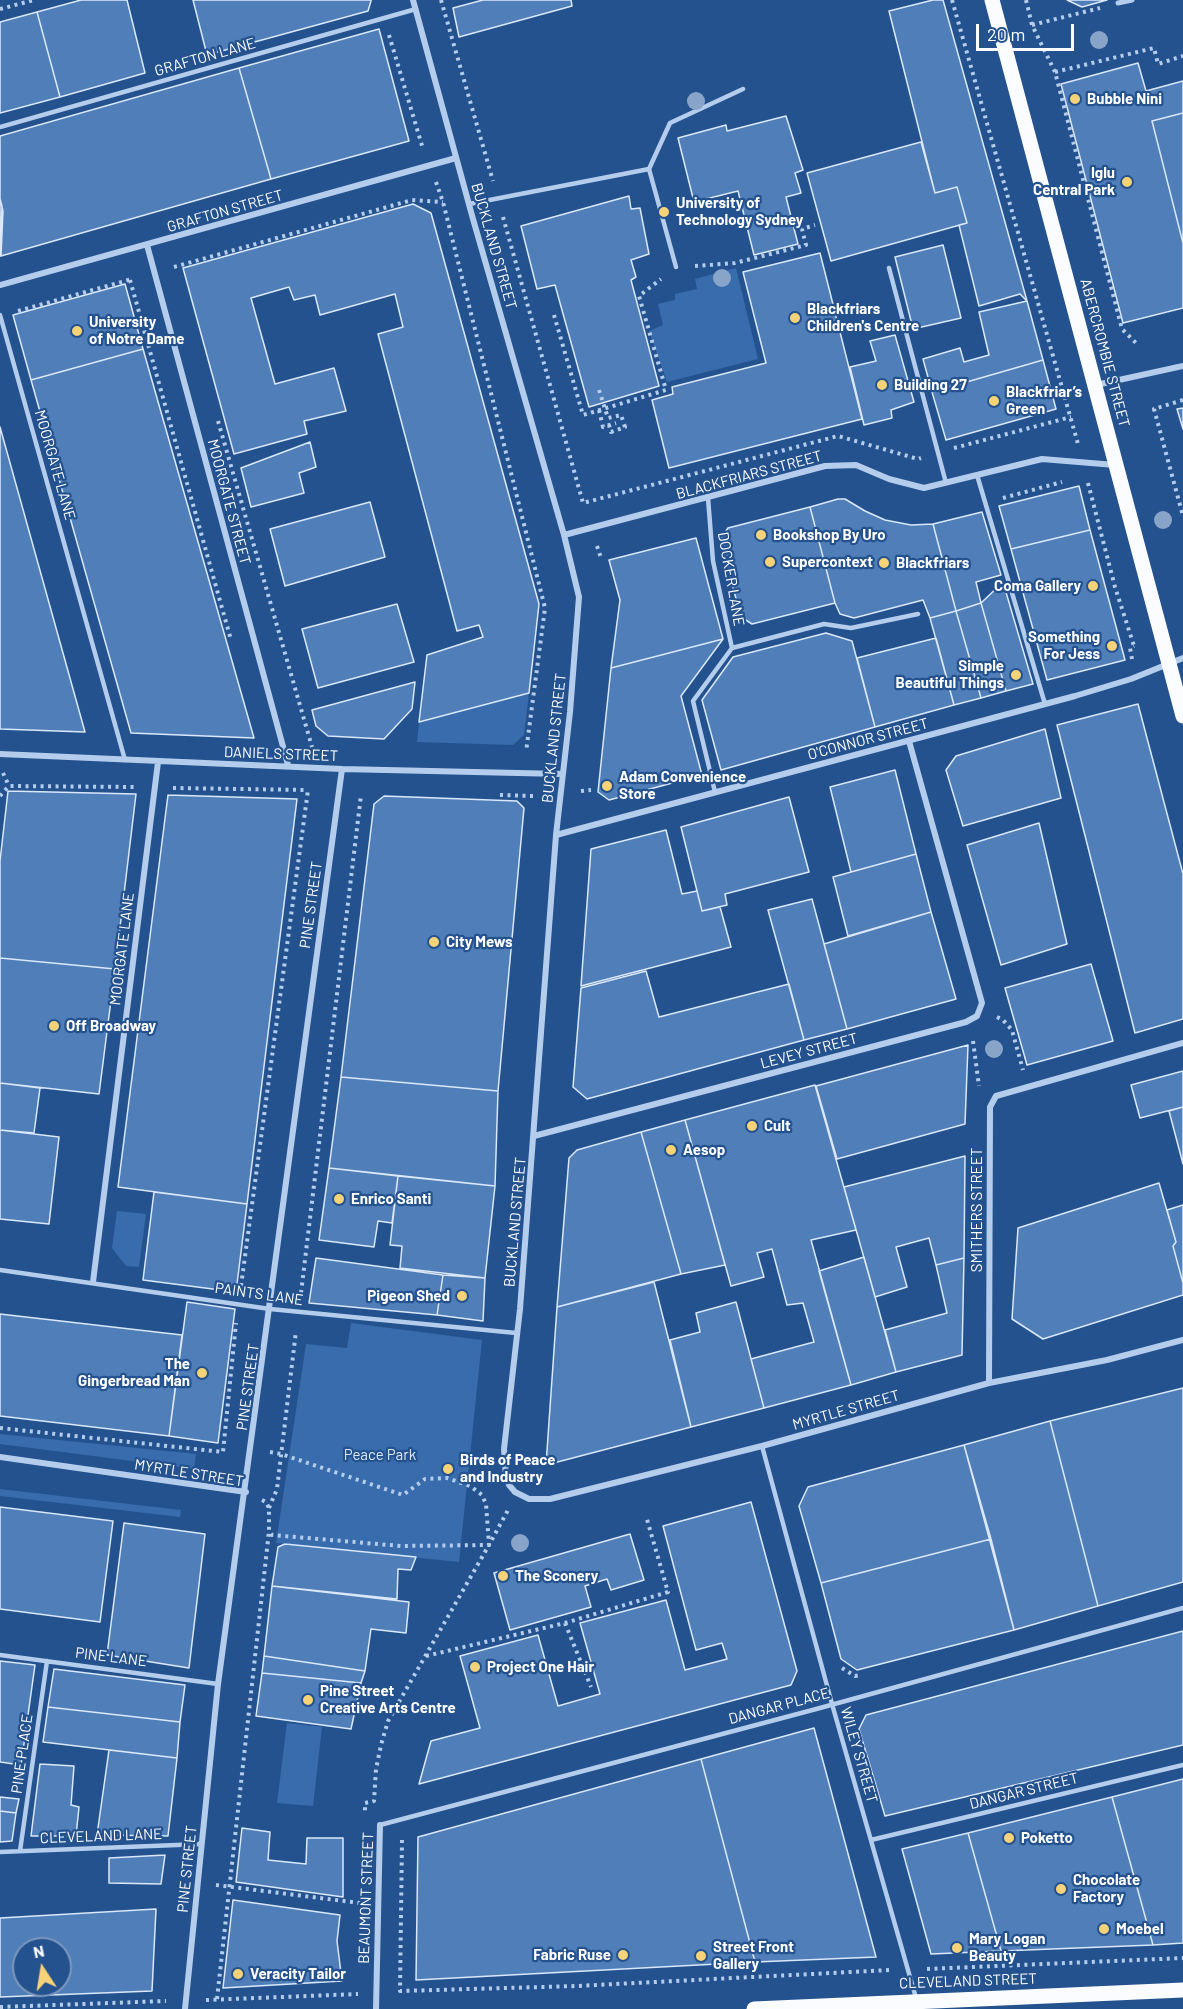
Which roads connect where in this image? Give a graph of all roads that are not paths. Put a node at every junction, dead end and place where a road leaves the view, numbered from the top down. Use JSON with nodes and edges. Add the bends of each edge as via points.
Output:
{"nodes":[{"id":1,"x":413,"y":0,"type":"edge"},
{"id":2,"x":992,"y":0,"type":"edge"},
{"id":3,"x":1132,"y":0,"type":"edge"},
{"id":4,"x":1118,"y":3,"type":"road end"},
{"id":5,"x":416,"y":9,"type":"junction"},
{"id":6,"x":743,"y":89,"type":"dead end"},
{"id":7,"x":0,"y":127,"type":"edge"},
{"id":8,"x":456,"y":158,"type":"junction"},
{"id":9,"x":649,"y":168,"type":"junction"},
{"id":10,"x":469,"y":204,"type":"junction"},
{"id":11,"x":147,"y":245,"type":"junction"},
{"id":12,"x":676,"y":267,"type":"road end"},
{"id":13,"x":889,"y":268,"type":"dead end"},
{"id":14,"x":0,"y":285,"type":"edge"},
{"id":15,"x":0,"y":316,"type":"edge"},
{"id":16,"x":1183,"y":366,"type":"edge"},
{"id":17,"x":1095,"y":386,"type":"junction"},
{"id":18,"x":1116,"y":465,"type":"junction"},
{"id":19,"x":977,"y":475,"type":"junction"},
{"id":20,"x":946,"y":483,"type":"junction"},
{"id":21,"x":708,"y":498,"type":"junction"},
{"id":22,"x":564,"y":535,"type":"junction"},
{"id":23,"x":918,"y":614,"type":"dead end"},
{"id":24,"x":732,"y":648,"type":"junction"},
{"id":25,"x":1176,"y":661,"type":"edge"},
{"id":26,"x":1045,"y":704,"type":"junction"},
{"id":27,"x":1183,"y":716,"type":"edge"},
{"id":28,"x":909,"y":741,"type":"junction"},
{"id":29,"x":0,"y":754,"type":"edge"},
{"id":30,"x":126,"y":761,"type":"junction"},
{"id":31,"x":158,"y":762,"type":"junction"},
{"id":32,"x":288,"y":765,"type":"junction"},
{"id":33,"x":342,"y":769,"type":"junction"},
{"id":34,"x":562,"y":774,"type":"junction"},
{"id":35,"x":715,"y":792,"type":"junction"},
{"id":36,"x":556,"y":836,"type":"junction"},
{"id":37,"x":1183,"y":1043,"type":"edge"},
{"id":38,"x":534,"y":1136,"type":"junction"},
{"id":39,"x":0,"y":1270,"type":"edge"},
{"id":40,"x":93,"y":1282,"type":"junction"},
{"id":41,"x":270,"y":1309,"type":"junction"},
{"id":42,"x":516,"y":1333,"type":"junction"},
{"id":43,"x":1183,"y":1340,"type":"edge"},
{"id":44,"x":989,"y":1383,"type":"junction"},
{"id":45,"x":762,"y":1446,"type":"junction"},
{"id":46,"x":0,"y":1457,"type":"edge"},
{"id":47,"x":246,"y":1492,"type":"junction"},
{"id":48,"x":518,"y":1494,"type":"joint"},
{"id":49,"x":1183,"y":1608,"type":"edge"},
{"id":50,"x":0,"y":1655,"type":"edge"},
{"id":51,"x":47,"y":1661,"type":"junction"},
{"id":52,"x":218,"y":1683,"type":"junction"},
{"id":53,"x":832,"y":1704,"type":"junction"},
{"id":54,"x":1183,"y":1765,"type":"edge"},
{"id":55,"x":380,"y":1825,"type":"joint"},
{"id":56,"x":871,"y":1840,"type":"junction"},
{"id":57,"x":202,"y":1844,"type":"junction"},
{"id":58,"x":20,"y":1851,"type":"junction"},
{"id":59,"x":0,"y":1852,"type":"edge"},
{"id":60,"x":1183,"y":1990,"type":"edge"},
{"id":61,"x":917,"y":2001,"type":"junction"},
{"id":62,"x":971,"y":2004,"type":"edge"},
{"id":63,"x":185,"y":2009,"type":"edge"},
{"id":64,"x":376,"y":2009,"type":"edge"},
{"id":65,"x":754,"y":2009,"type":"edge"}],
"edges":[{"from":1,"to":5,"type":"street","name":"BUCKLAND STREET"},
{"from":2,"to":17,"type":"main road","name":"ABERCROMBIE STREET"},
{"from":3,"to":4,"type":"street"},
{"from":5,"to":7,"type":"lane","name":"GRAFTON LANE"},
{"from":5,"to":8,"type":"street","name":"BUCKLAND STREET"},
{"from":6,"to":9,"type":"lane","via":[[670,123]]},
{"from":8,"to":10,"type":"street","name":"BUCKLAND STREET"},
{"from":8,"to":11,"type":"street","name":"GRAFTON STREET"},
{"from":9,"to":10,"type":"lane"},
{"from":9,"to":12,"type":"lane"},
{"from":10,"to":22,"type":"street","name":"BUCKLAND STREET"},
{"from":11,"to":14,"type":"street","name":"GRAFTON STREET"},
{"from":11,"to":32,"type":"street","name":"MOORGATE STREET"},
{"from":13,"to":20,"type":"lane"},
{"from":15,"to":30,"type":"lane","name":"MOORGATE LANE"},
{"from":16,"to":17,"type":"street"},
{"from":17,"to":18,"type":"main road","name":"ABERCROMBIE STREET"},
{"from":18,"to":19,"type":"street","name":"BLACKFRIARS STREET","via":[[1042,459]]},
{"from":18,"to":25,"type":"main road","name":"ABERCROMBIE STREET"},
{"from":19,"to":20,"type":"street","name":"BLACKFRIARS STREET"},
{"from":19,"to":26,"type":"lane"},
{"from":20,"to":21,"type":"street","name":"BLACKFRIARS STREET","via":[[924,488],[856,465],[825,466]]},
{"from":21,"to":22,"type":"street","name":"BLACKFRIARS STREET"},
{"from":21,"to":24,"type":"lane","name":"DOCKER LANE","via":[[713,561]]},
{"from":22,"to":34,"type":"street","name":"BUCKLAND STREET","via":[[579,597]]},
{"from":23,"to":24,"type":"lane","via":[[852,628],[824,624]]},
{"from":24,"to":35,"type":"lane","name":"DOCKER LANE","via":[[693,701]]},
{"from":25,"to":26,"type":"street","name":"O'CONNOR STREET","via":[[1131,679]]},
{"from":25,"to":27,"type":"main road","name":"ABERCROMBIE STREET"},
{"from":26,"to":28,"type":"street","name":"O'CONNOR STREET"},
{"from":28,"to":35,"type":"street","name":"O'CONNOR STREET"},
{"from":28,"to":38,"type":"street","name":"LEVEY STREET","via":[[982,1003],[977,1016]]},
{"from":29,"to":30,"type":"street","name":"DANIELS STREET"},
{"from":30,"to":31,"type":"street","name":"DANIELS STREET"},
{"from":31,"to":32,"type":"street","name":"DANIELS STREET"},
{"from":31,"to":40,"type":"street","name":"MOORGATE LANE"},
{"from":32,"to":33,"type":"street","name":"DANIELS STREET"},
{"from":33,"to":34,"type":"street","name":"DANIELS STREET"},
{"from":33,"to":41,"type":"street","name":"PINE STREET"},
{"from":34,"to":36,"type":"street","name":"BUCKLAND STREET"},
{"from":35,"to":36,"type":"street","name":"O'CONNOR STREET"},
{"from":36,"to":38,"type":"street","name":"BUCKLAND STREET"},
{"from":37,"to":44,"type":"street","name":"SMITHERS STREET","via":[[996,1096],[990,1107]]},
{"from":38,"to":42,"type":"street","name":"BUCKLAND STREET"},
{"from":39,"to":40,"type":"lane","name":"PAINTS LANE"},
{"from":40,"to":41,"type":"lane","name":"PAINTS LANE"},
{"from":41,"to":42,"type":"lane","name":"PAINTS LANE"},
{"from":41,"to":47,"type":"street","name":"PINE STREET"},
{"from":42,"to":48,"type":"street","name":"BUCKLAND STREET","via":[[504,1460],[507,1482]]},
{"from":43,"to":44,"type":"street","name":"MYRTLE STREET","via":[[1107,1360]]},
{"from":44,"to":45,"type":"street","name":"MYRTLE STREET"},
{"from":45,"to":48,"type":"street","name":"MYRTLE STREET","via":[[550,1499],[535,1500]]},
{"from":45,"to":53,"type":"lane","name":"WILEY STREET"},
{"from":46,"to":47,"type":"street","name":"MYRTLE STREET"},
{"from":47,"to":52,"type":"street","name":"PINE STREET"},
{"from":49,"to":53,"type":"lane","name":"DANGAR PLACE"},
{"from":50,"to":51,"type":"lane","name":"PINE LANE"},
{"from":51,"to":52,"type":"lane","name":"PINE LANE"},
{"from":51,"to":58,"type":"lane","name":"PINE PLACE"},
{"from":52,"to":57,"type":"street","name":"PINE STREET"},
{"from":53,"to":55,"type":"lane","name":"DANGAR PLACE"},
{"from":53,"to":56,"type":"lane","name":"WILEY STREET"},
{"from":54,"to":56,"type":"lane","name":"DANGAR STREET"},
{"from":55,"to":64,"type":"street","name":"BEAUMONT STREET"},
{"from":56,"to":61,"type":"lane","name":"WILEY STREET"},
{"from":57,"to":58,"type":"lane","name":"CLEVELAND LANE"},
{"from":57,"to":63,"type":"street","name":"PINE STREET"},
{"from":58,"to":59,"type":"lane","name":"CLEVELAND LANE"},
{"from":60,"to":62,"type":"main road","name":"CLEVELAND STREET"},
{"from":61,"to":62,"type":"main road","name":"CLEVELAND STREET"},
{"from":61,"to":65,"type":"main road","name":"CLEVELAND STREET"}]}
